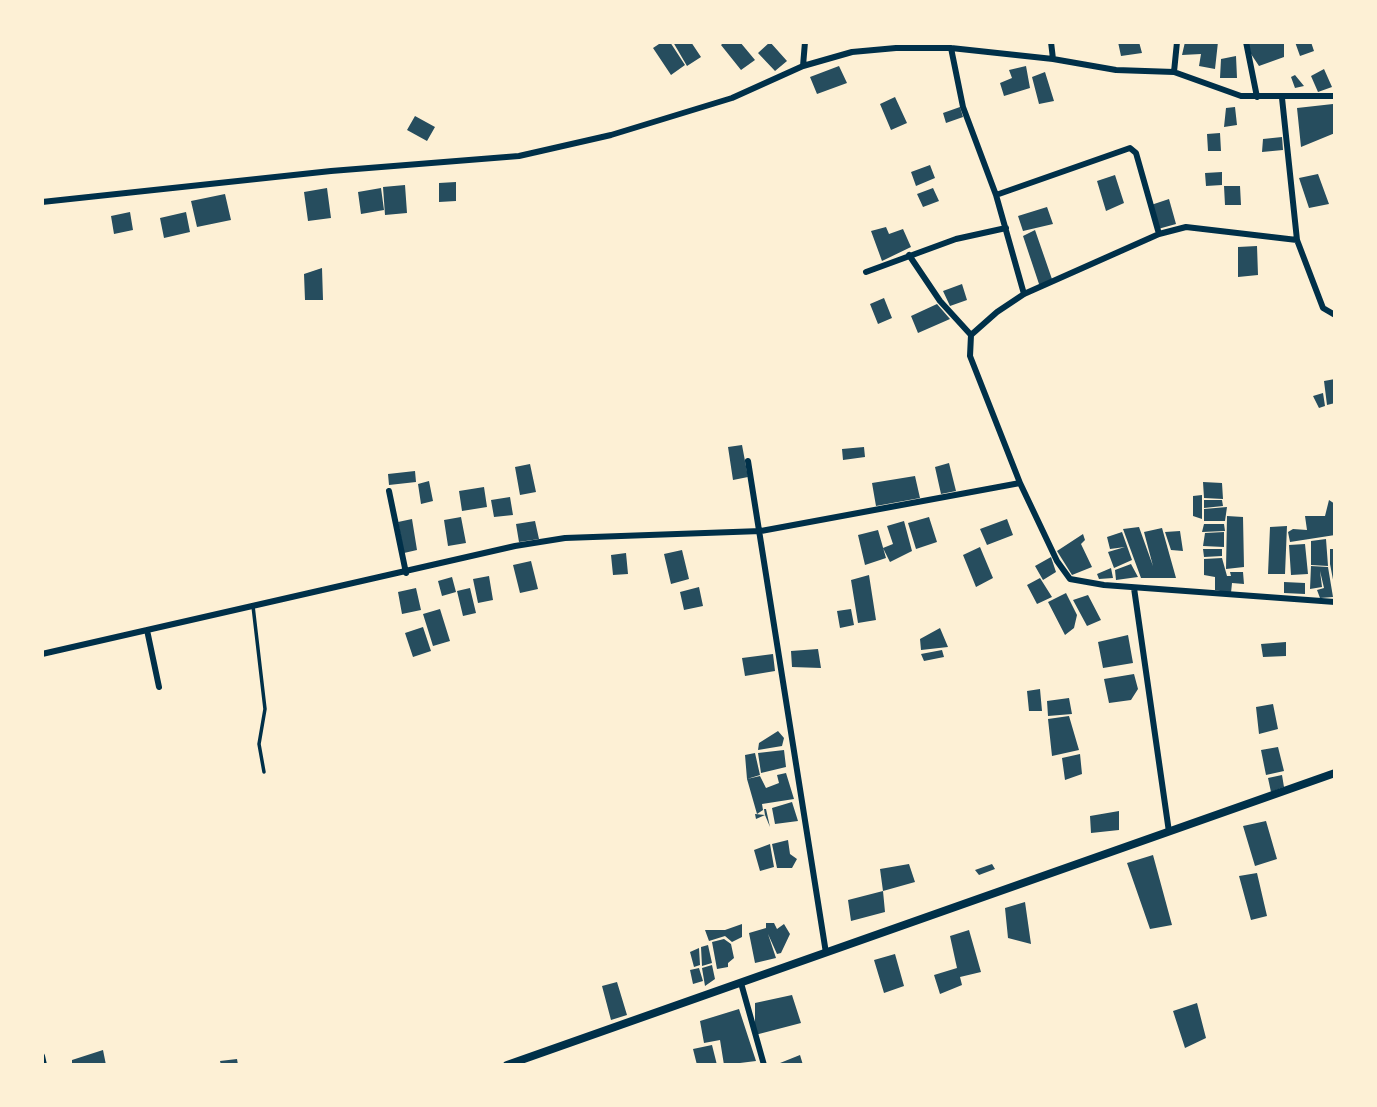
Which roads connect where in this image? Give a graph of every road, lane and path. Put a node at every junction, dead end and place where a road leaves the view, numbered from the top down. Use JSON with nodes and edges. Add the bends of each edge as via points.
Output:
{"nodes":[{"id":1,"x":805,"y":42,"type":"edge"},
{"id":2,"x":1051,"y":42,"type":"edge"},
{"id":3,"x":1177,"y":42,"type":"edge"},
{"id":4,"x":1246,"y":42,"type":"edge"},
{"id":5,"x":951,"y":48,"type":"junction"},
{"id":6,"x":1053,"y":59,"type":"junction"},
{"id":7,"x":803,"y":66,"type":"junction"},
{"id":8,"x":1174,"y":72,"type":"junction"},
{"id":9,"x":1335,"y":96,"type":"edge"},
{"id":10,"x":1257,"y":97,"type":"junction"},
{"id":11,"x":1282,"y":98,"type":"junction"},
{"id":12,"x":996,"y":195,"type":"junction"},
{"id":13,"x":42,"y":202,"type":"edge"},
{"id":14,"x":1006,"y":228,"type":"junction"},
{"id":15,"x":1159,"y":234,"type":"junction"},
{"id":16,"x":1297,"y":240,"type":"junction"},
{"id":17,"x":909,"y":255,"type":"junction"},
{"id":18,"x":866,"y":272,"type":"dead end"},
{"id":19,"x":1024,"y":294,"type":"junction"},
{"id":20,"x":1335,"y":315,"type":"edge"},
{"id":21,"x":971,"y":335,"type":"junction"},
{"id":22,"x":748,"y":461,"type":"dead end"},
{"id":23,"x":1020,"y":483,"type":"junction"},
{"id":24,"x":389,"y":491,"type":"dead end"},
{"id":25,"x":761,"y":531,"type":"junction"},
{"id":26,"x":406,"y":573,"type":"junction"},
{"id":27,"x":1134,"y":587,"type":"junction"},
{"id":28,"x":1335,"y":603,"type":"edge"},
{"id":29,"x":253,"y":606,"type":"junction"},
{"id":30,"x":147,"y":630,"type":"junction"},
{"id":31,"x":42,"y":654,"type":"edge"},
{"id":32,"x":159,"y":687,"type":"dead end"},
{"id":33,"x":264,"y":772,"type":"dead end"},
{"id":34,"x":1335,"y":774,"type":"edge"},
{"id":35,"x":1168,"y":832,"type":"junction"},
{"id":36,"x":826,"y":953,"type":"junction"},
{"id":37,"x":741,"y":983,"type":"junction"},
{"id":38,"x":42,"y":1056,"type":"edge"},
{"id":39,"x":44,"y":1065,"type":"edge"},
{"id":40,"x":507,"y":1065,"type":"edge"},
{"id":41,"x":764,"y":1065,"type":"edge"}],
"edges":[{"from":1,"to":7,"type":"street"},
{"from":2,"to":6,"type":"street"},
{"from":3,"to":8,"type":"street"},
{"from":4,"to":10,"type":"street"},
{"from":5,"to":6,"type":"street"},
{"from":5,"to":7,"type":"street","via":[[852,52]]},
{"from":5,"to":12,"type":"street","via":[[963,107]]},
{"from":6,"to":8,"type":"street","via":[[1116,70]]},
{"from":7,"to":13,"type":"street","via":[[732,97],[611,135],[519,156]]},
{"from":8,"to":10,"type":"street","via":[[1227,93]]},
{"from":9,"to":11,"type":"street"},
{"from":10,"to":11,"type":"street"},
{"from":11,"to":16,"type":"street"},
{"from":12,"to":14,"type":"street"},
{"from":12,"to":15,"type":"street","via":[[1130,148],[1136,153]]},
{"from":14,"to":17,"type":"street"},
{"from":14,"to":19,"type":"street"},
{"from":15,"to":16,"type":"street","via":[[1210,228]]},
{"from":15,"to":19,"type":"street"},
{"from":16,"to":20,"type":"street","via":[[1323,308]]},
{"from":17,"to":18,"type":"street"},
{"from":17,"to":21,"type":"street","via":[[940,301]]},
{"from":19,"to":21,"type":"street"},
{"from":21,"to":23,"type":"street","via":[[970,356]]},
{"from":22,"to":25,"type":"street"},
{"from":23,"to":25,"type":"street"},
{"from":23,"to":27,"type":"street","via":[[1066,576]]},
{"from":24,"to":26,"type":"street"},
{"from":25,"to":26,"type":"street","via":[[565,538]]},
{"from":25,"to":36,"type":"street"},
{"from":26,"to":29,"type":"street"},
{"from":27,"to":28,"type":"street"},
{"from":27,"to":35,"type":"street"},
{"from":29,"to":30,"type":"street"},
{"from":29,"to":33,"type":"lane","via":[[265,709],[259,744]]},
{"from":30,"to":31,"type":"street"},
{"from":30,"to":32,"type":"street"},
{"from":34,"to":35,"type":"street"},
{"from":35,"to":36,"type":"street"},
{"from":36,"to":37,"type":"street"},
{"from":37,"to":40,"type":"street"},
{"from":37,"to":41,"type":"street"},
{"from":38,"to":39,"type":"street"}]}
